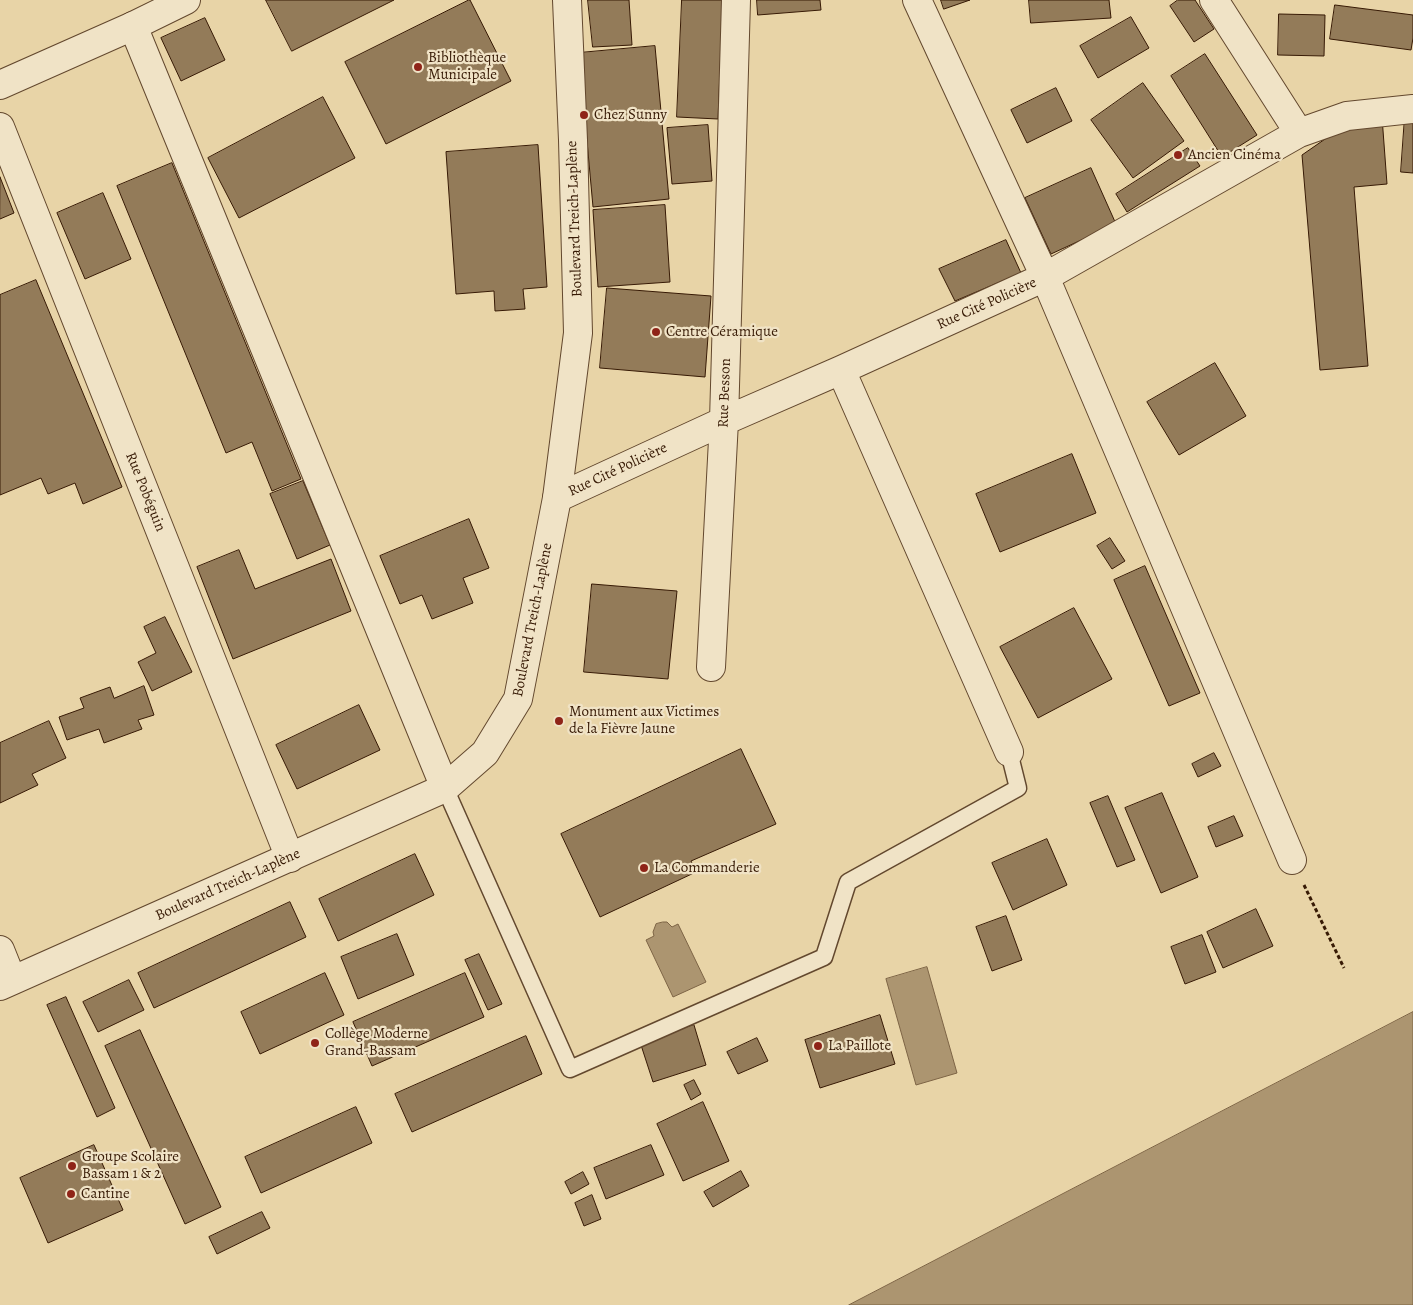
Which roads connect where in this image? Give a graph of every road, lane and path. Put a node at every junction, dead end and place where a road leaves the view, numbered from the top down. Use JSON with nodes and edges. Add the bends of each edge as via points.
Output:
{"nodes":[{"id":1,"x":186,"y":0,"type":"edge"},
{"id":2,"x":567,"y":0,"type":"edge"},
{"id":3,"x":736,"y":0,"type":"edge"},
{"id":4,"x":917,"y":0,"type":"edge"},
{"id":5,"x":1214,"y":0,"type":"edge"},
{"id":6,"x":133,"y":26,"type":"junction"},
{"id":7,"x":0,"y":85,"type":"edge"},
{"id":8,"x":1413,"y":109,"type":"edge"},
{"id":9,"x":0,"y":127,"type":"edge"},
{"id":10,"x":1299,"y":133,"type":"junction"},
{"id":11,"x":1046,"y":277,"type":"junction"},
{"id":12,"x":841,"y":370,"type":"junction"},
{"id":13,"x":724,"y":421,"type":"junction"},
{"id":14,"x":557,"y":498,"type":"junction"},
{"id":15,"x":711,"y":666,"type":"dead end"},
{"id":16,"x":1009,"y":752,"type":"joint"},
{"id":17,"x":445,"y":788,"type":"junction"},
{"id":18,"x":290,"y":858,"type":"junction"},
{"id":19,"x":1292,"y":860,"type":"joint"},
{"id":20,"x":0,"y":950,"type":"edge"},
{"id":21,"x":1344,"y":968,"type":"dead end"},
{"id":22,"x":6,"y":983,"type":"edge"}],
"edges":[{"from":1,"to":6,"type":"street"},
{"from":2,"to":14,"type":"street","name":"Boulevard Treich-Laplène","via":[[578,333]]},
{"from":3,"to":13,"type":"street","name":"Rue Besson"},
{"from":4,"to":11,"type":"street"},
{"from":5,"to":10,"type":"street"},
{"from":6,"to":7,"type":"street"},
{"from":6,"to":17,"type":"street"},
{"from":8,"to":10,"type":"street","name":"Rue Cité Policière","via":[[1347,116]]},
{"from":9,"to":18,"type":"street","name":"Rue Pobéguin"},
{"from":10,"to":11,"type":"street","name":"Rue Cité Policière"},
{"from":11,"to":12,"type":"street","name":"Rue Cité Policière"},
{"from":11,"to":19,"type":"street"},
{"from":12,"to":13,"type":"street","name":"Rue Cité Policière"},
{"from":12,"to":16,"type":"street"},
{"from":13,"to":14,"type":"street","name":"Rue Cité Policière"},
{"from":13,"to":15,"type":"street","name":"Rue Besson"},
{"from":14,"to":17,"type":"street","name":"Boulevard Treich-Laplène","via":[[518,699],[485,752]]},
{"from":16,"to":17,"type":"lane","via":[[1018,788],[848,882],[824,958],[570,1068]]},
{"from":17,"to":18,"type":"street","name":"Boulevard Treich-Laplène"},
{"from":18,"to":22,"type":"street","name":"Boulevard Treich-Laplène"},
{"from":19,"to":21,"type":"path"},
{"from":20,"to":22,"type":"street"}]}
